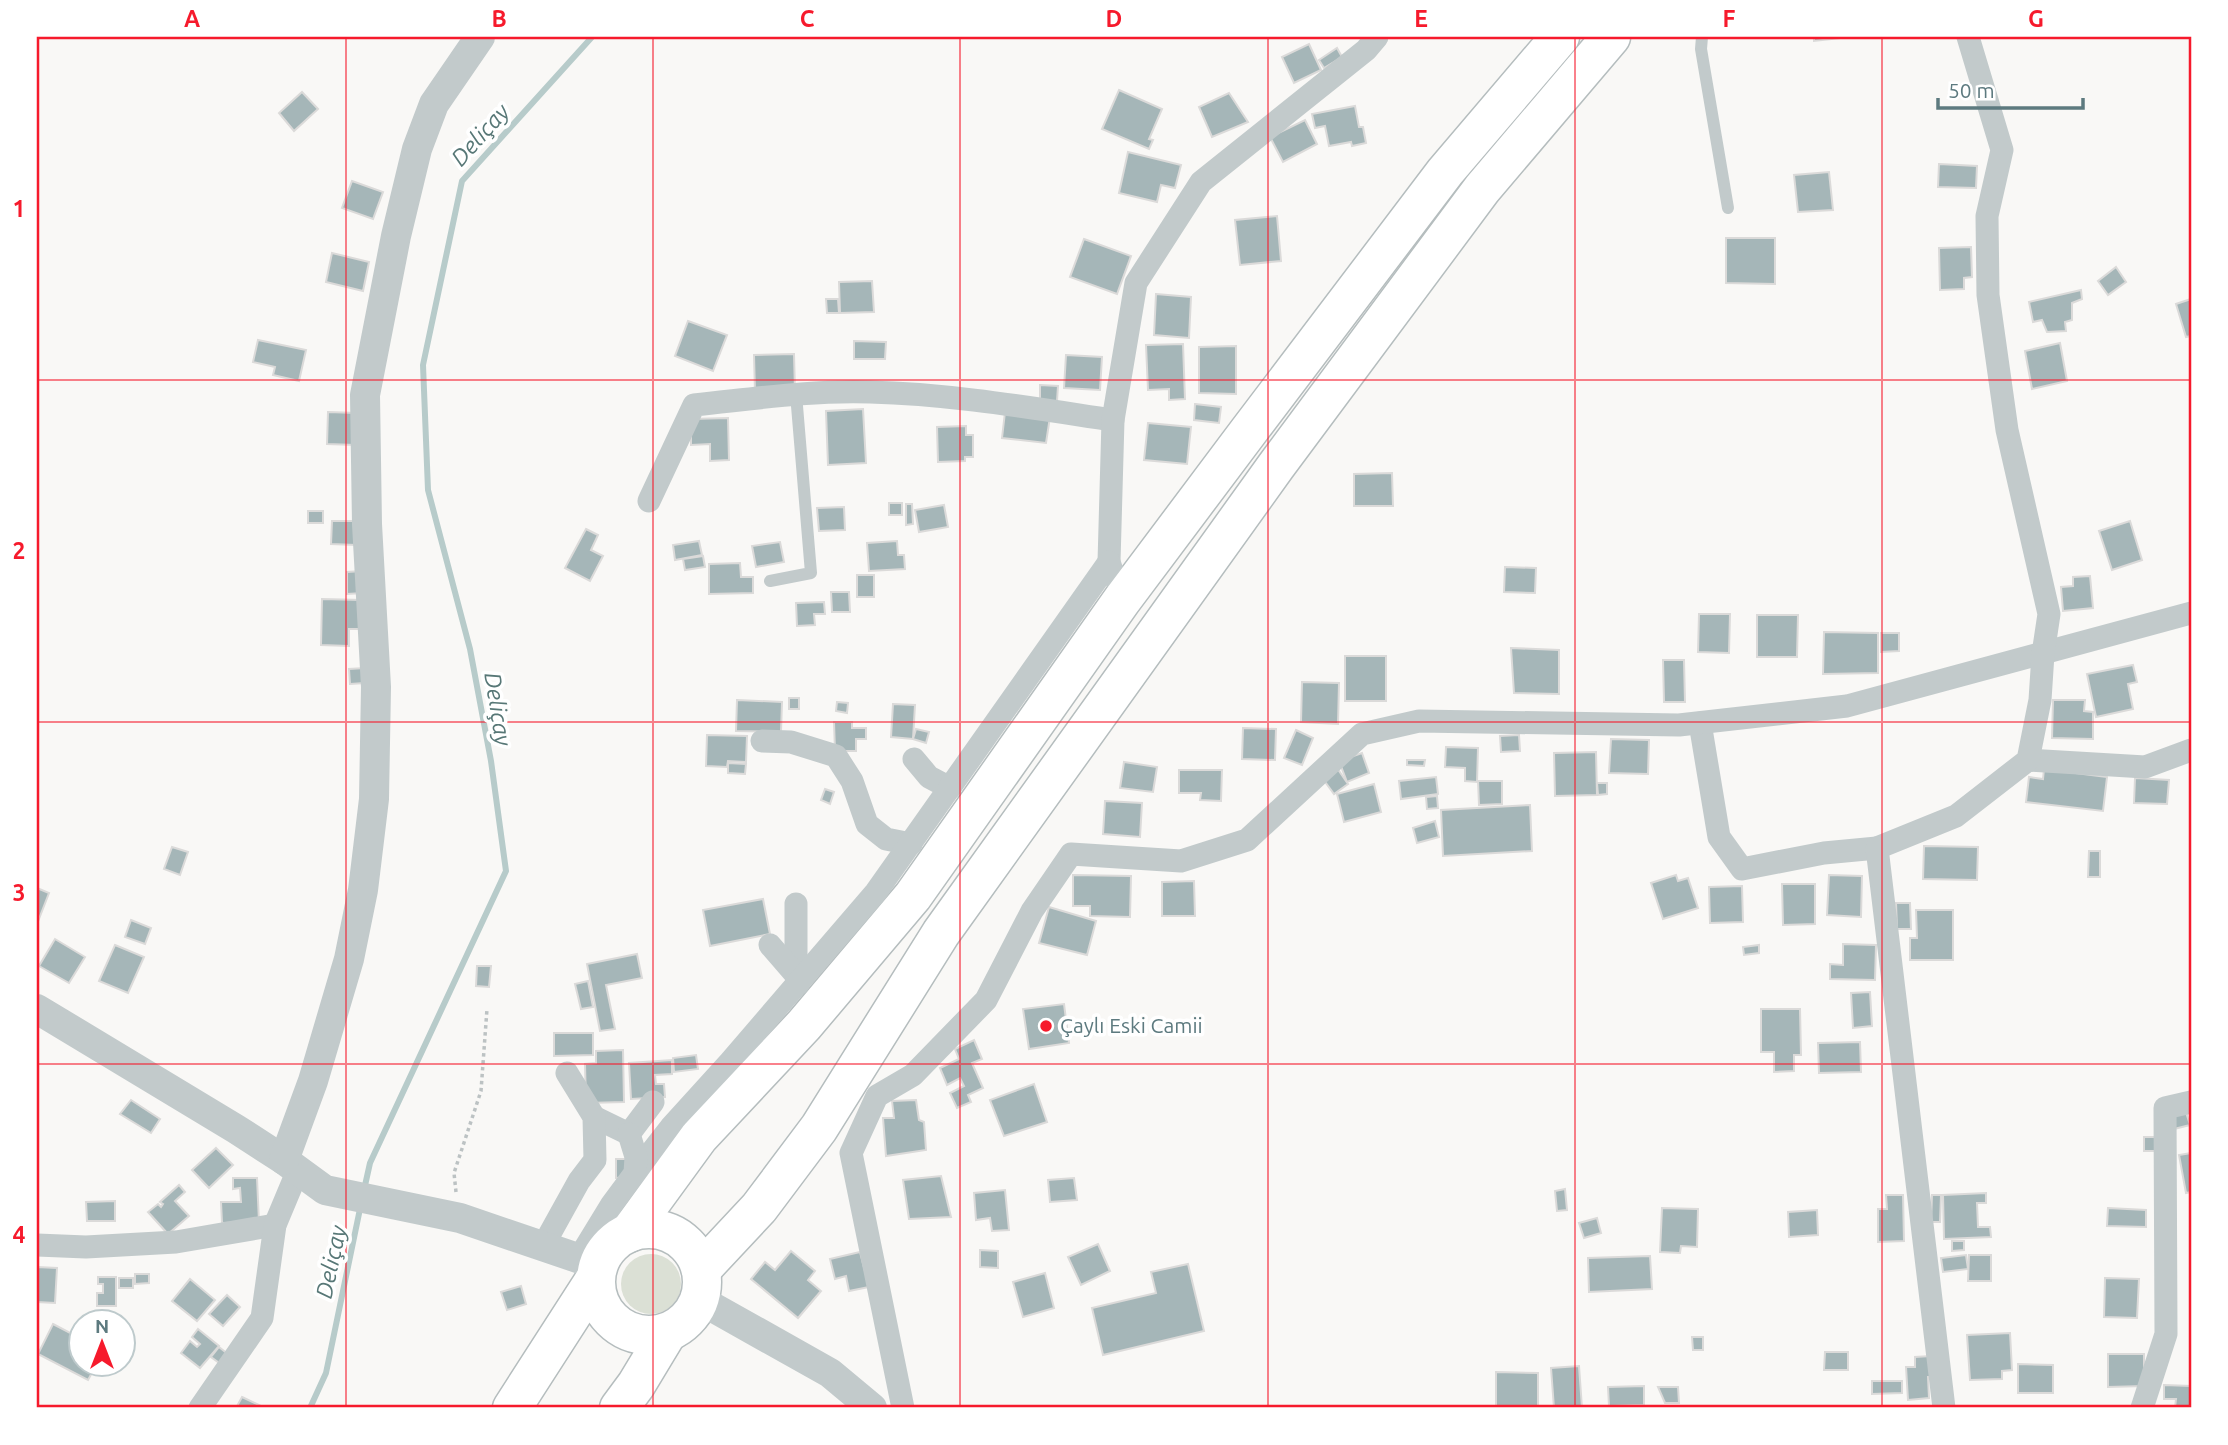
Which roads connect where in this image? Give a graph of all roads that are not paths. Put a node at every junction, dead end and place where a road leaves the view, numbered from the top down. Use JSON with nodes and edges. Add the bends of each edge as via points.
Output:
{"nodes":[{"id":1,"x":480,"y":37,"type":"edge"},
{"id":2,"x":1377,"y":37,"type":"edge"},
{"id":3,"x":1560,"y":37,"type":"edge"},
{"id":4,"x":1611,"y":37,"type":"edge"},
{"id":5,"x":1702,"y":37,"type":"edge"},
{"id":6,"x":1968,"y":37,"type":"edge"},
{"id":7,"x":1728,"y":208,"type":"dead end"},
{"id":8,"x":796,"y":394,"type":"junction"},
{"id":9,"x":1113,"y":420,"type":"junction"},
{"id":10,"x":649,"y":502,"type":"dead end"},
{"id":11,"x":1110,"y":562,"type":"junction"},
{"id":12,"x":770,"y":582,"type":"dead end"},
{"id":13,"x":1122,"y":600,"type":"junction"},
{"id":14,"x":2191,"y":613,"type":"edge"},
{"id":15,"x":2043,"y":654,"type":"junction"},
{"id":16,"x":1700,"y":723,"type":"junction"},
{"id":17,"x":762,"y":741,"type":"dead end"},
{"id":18,"x":2191,"y":750,"type":"edge"},
{"id":19,"x":914,"y":759,"type":"dead end"},
{"id":20,"x":2028,"y":760,"type":"junction"},
{"id":21,"x":950,"y":788,"type":"junction"},
{"id":22,"x":911,"y":844,"type":"junction"},
{"id":23,"x":1877,"y":848,"type":"junction"},
{"id":24,"x":796,"y":904,"type":"dead end"},
{"id":25,"x":770,"y":945,"type":"dead end"},
{"id":26,"x":797,"y":979,"type":"junction"},
{"id":27,"x":37,"y":1009,"type":"edge"},
{"id":28,"x":567,"y":1073,"type":"dead end"},
{"id":29,"x":653,"y":1102,"type":"dead end"},
{"id":30,"x":2191,"y":1102,"type":"edge"},
{"id":31,"x":594,"y":1117,"type":"junction"},
{"id":32,"x":629,"y":1134,"type":"junction"},
{"id":33,"x":291,"y":1165,"type":"junction"},
{"id":34,"x":635,"y":1173,"type":"junction"},
{"id":35,"x":275,"y":1225,"type":"junction"},
{"id":36,"x":629,"y":1233,"type":"junction"},
{"id":37,"x":37,"y":1245,"type":"edge"},
{"id":38,"x":543,"y":1246,"type":"junction"},
{"id":39,"x":591,"y":1267,"type":"junction"},
{"id":40,"x":700,"y":1285,"type":"junction"},
{"id":41,"x":668,"y":1332,"type":"junction"},
{"id":42,"x":200,"y":1408,"type":"edge"},
{"id":43,"x":512,"y":1408,"type":"edge"},
{"id":44,"x":619,"y":1408,"type":"edge"},
{"id":45,"x":872,"y":1408,"type":"edge"},
{"id":46,"x":903,"y":1408,"type":"edge"},
{"id":47,"x":1944,"y":1408,"type":"edge"},
{"id":48,"x":2142,"y":1408,"type":"edge"}],
"edges":[{"from":1,"to":33,"type":"street","via":[[434,104],[417,149],[365,395],[376,687],[374,799],[349,958]]},
{"from":2,"to":9,"type":"street","via":[[1201,182],[1136,284]]},
{"from":3,"to":13,"type":"highway","via":[[1445,172]]},
{"from":4,"to":40,"type":"highway","via":[[1482,189],[1284,455],[942,933],[819,1128]]},
{"from":5,"to":7,"type":"lane"},
{"from":6,"to":15,"type":"street","via":[[2003,150],[1987,216],[1988,295],[2007,430],[2049,614]]},
{"from":8,"to":9,"type":"street","via":[[954,397]]},
{"from":8,"to":10,"type":"street","via":[[694,405]]},
{"from":8,"to":12,"type":"lane","via":[[811,573]]},
{"from":9,"to":11,"type":"street"},
{"from":11,"to":13,"type":"street"},
{"from":11,"to":21,"type":"street"},
{"from":13,"to":36,"type":"highway","via":[[913,896],[804,1025],[699,1137]]},
{"from":14,"to":15,"type":"street"},
{"from":15,"to":16,"type":"street","via":[[1847,706]]},
{"from":15,"to":20,"type":"street"},
{"from":16,"to":23,"type":"street","via":[[1719,837],[1742,869]]},
{"from":16,"to":46,"type":"street","via":[[1419,721],[1362,734],[1247,839],[1181,861],[1071,854],[1032,911],[986,1000],[913,1075],[877,1096],[851,1153]]},
{"from":17,"to":22,"type":"street","via":[[791,742],[836,756],[852,781],[867,824],[887,839]]},
{"from":18,"to":20,"type":"street","via":[[2145,767]]},
{"from":19,"to":21,"type":"street","via":[[929,777]]},
{"from":20,"to":23,"type":"street","via":[[1956,816]]},
{"from":21,"to":22,"type":"street"},
{"from":22,"to":26,"type":"street","via":[[876,892]]},
{"from":23,"to":47,"type":"street"},
{"from":24,"to":26,"type":"street"},
{"from":25,"to":26,"type":"street"},
{"from":26,"to":34,"type":"street"},
{"from":27,"to":33,"type":"street"},
{"from":28,"to":31,"type":"street"},
{"from":29,"to":32,"type":"street"},
{"from":30,"to":48,"type":"street","via":[[2165,1108],[2165,1334]]},
{"from":31,"to":32,"type":"street"},
{"from":31,"to":38,"type":"street","via":[[595,1160]]},
{"from":32,"to":34,"type":"street"},
{"from":33,"to":35,"type":"street"},
{"from":33,"to":38,"type":"street","via":[[325,1190],[460,1218]]},
{"from":34,"to":39,"type":"street","via":[[612,1204]]},
{"from":35,"to":37,"type":"street","via":[[176,1242]]},
{"from":35,"to":42,"type":"street","via":[[262,1318]]},
{"from":36,"to":39,"type":"highway"},
{"from":36,"to":40,"type":"highway","via":[[652,1230],[674,1235],[691,1250]]},
{"from":38,"to":39,"type":"street"},
{"from":39,"to":41,"type":"highway","via":[[602,1309],[612,1321],[638,1335]]},
{"from":39,"to":43,"type":"highway"},
{"from":40,"to":41,"type":"highway","via":[[692,1314]]},
{"from":40,"to":45,"type":"street","via":[[830,1373]]},
{"from":41,"to":44,"type":"highway"}]}
